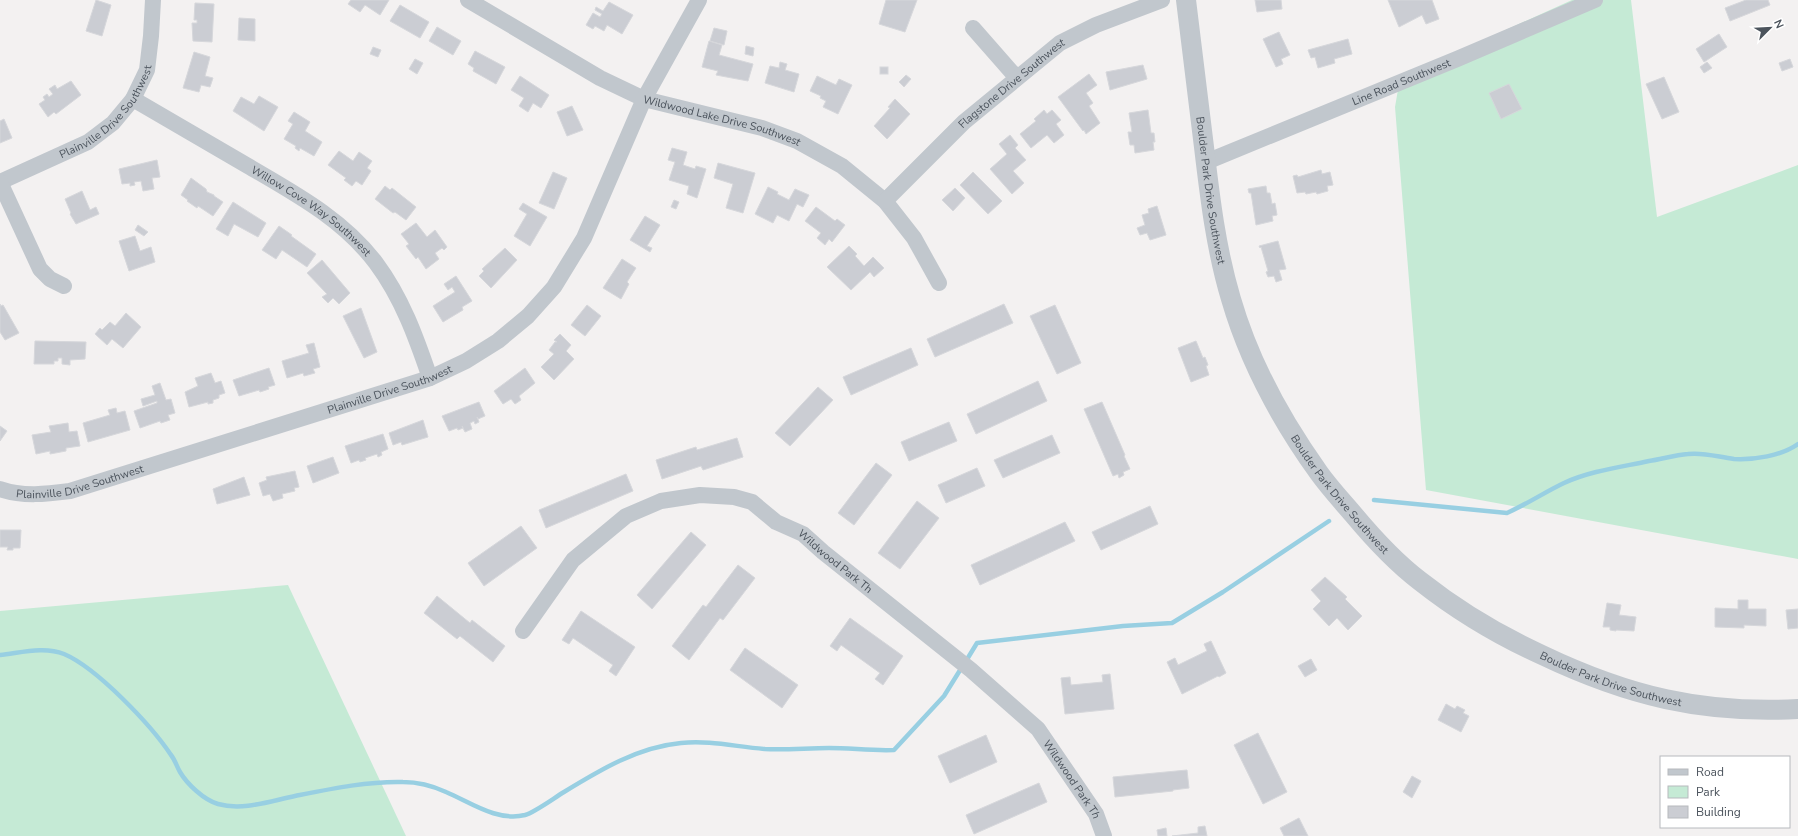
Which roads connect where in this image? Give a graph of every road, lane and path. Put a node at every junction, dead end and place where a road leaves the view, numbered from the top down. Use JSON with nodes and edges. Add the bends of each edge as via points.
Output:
{"nodes":[{"id":1,"x":153,"y":0,"type":"edge"},
{"id":2,"x":468,"y":0,"type":"edge"},
{"id":3,"x":699,"y":0,"type":"edge"},
{"id":4,"x":1162,"y":0,"type":"edge"},
{"id":5,"x":1186,"y":0,"type":"edge"},
{"id":6,"x":1595,"y":0,"type":"edge"},
{"id":7,"x":973,"y":28,"type":"dead end"},
{"id":8,"x":1016,"y":77,"type":"junction"},
{"id":9,"x":644,"y":98,"type":"junction"},
{"id":10,"x":133,"y":99,"type":"junction"},
{"id":11,"x":1206,"y":162,"type":"junction"},
{"id":12,"x":0,"y":182,"type":"edge"},
{"id":13,"x":885,"y":202,"type":"junction"},
{"id":14,"x":939,"y":283,"type":"dead end"},
{"id":15,"x":64,"y":286,"type":"dead end"},
{"id":16,"x":430,"y":378,"type":"junction"},
{"id":17,"x":0,"y":489,"type":"edge"},
{"id":18,"x":523,"y":631,"type":"dead end"},
{"id":19,"x":1798,"y":708,"type":"edge"},
{"id":20,"x":1104,"y":836,"type":"edge"}],
"edges":[{"from":1,"to":10,"type":"street","name":"Plainville Drive Southwest","via":[[147,70]]},
{"from":2,"to":9,"type":"street","name":"Wildwood Lake Drive Southwest","via":[[600,78]]},
{"from":3,"to":9,"type":"street","name":"Plainville Drive Southwest"},
{"from":4,"to":8,"type":"street","name":"Flagstone Drive Southwest","via":[[1096,25],[1060,43]]},
{"from":5,"to":11,"type":"street","name":"Boulder Park Drive Southwest"},
{"from":6,"to":11,"type":"street","name":"Line Road Southwest"},
{"from":7,"to":8,"type":"street"},
{"from":8,"to":13,"type":"street","name":"Flagstone Drive Southwest","via":[[964,122]]},
{"from":9,"to":13,"type":"street","name":"Wildwood Lake Drive Southwest","via":[[762,128],[797,141],[842,166]]},
{"from":9,"to":16,"type":"street","name":"Plainville Drive Southwest","via":[[584,238],[554,287],[528,316],[498,341],[466,361]]},
{"from":10,"to":12,"type":"street","name":"Plainville Drive Southwest","via":[[113,123],[88,142]]},
{"from":10,"to":16,"type":"street","name":"Willow Cove Way Southwest","via":[[306,200],[348,233],[376,262],[398,296]]},
{"from":11,"to":19,"type":"street","name":"Boulder Park Drive Southwest","via":[[1215,234],[1231,299],[1252,358],[1281,415],[1319,474],[1371,536],[1417,580],[1465,615],[1507,639],[1579,673],[1624,689],[1670,701],[1716,708]]},
{"from":12,"to":15,"type":"street","via":[[40,269],[50,279]]},
{"from":13,"to":14,"type":"street","name":"Wildwood Lake Drive Southwest","via":[[914,238]]},
{"from":16,"to":17,"type":"street","name":"Plainville Drive Southwest","via":[[70,491],[32,494]]},
{"from":18,"to":20,"type":"street","name":"Wildwood Park Th","via":[[573,560],[626,516],[661,501],[700,495],[734,497],[752,502],[776,522],[803,534],[971,670],[1038,729],[1096,814]]}]}
